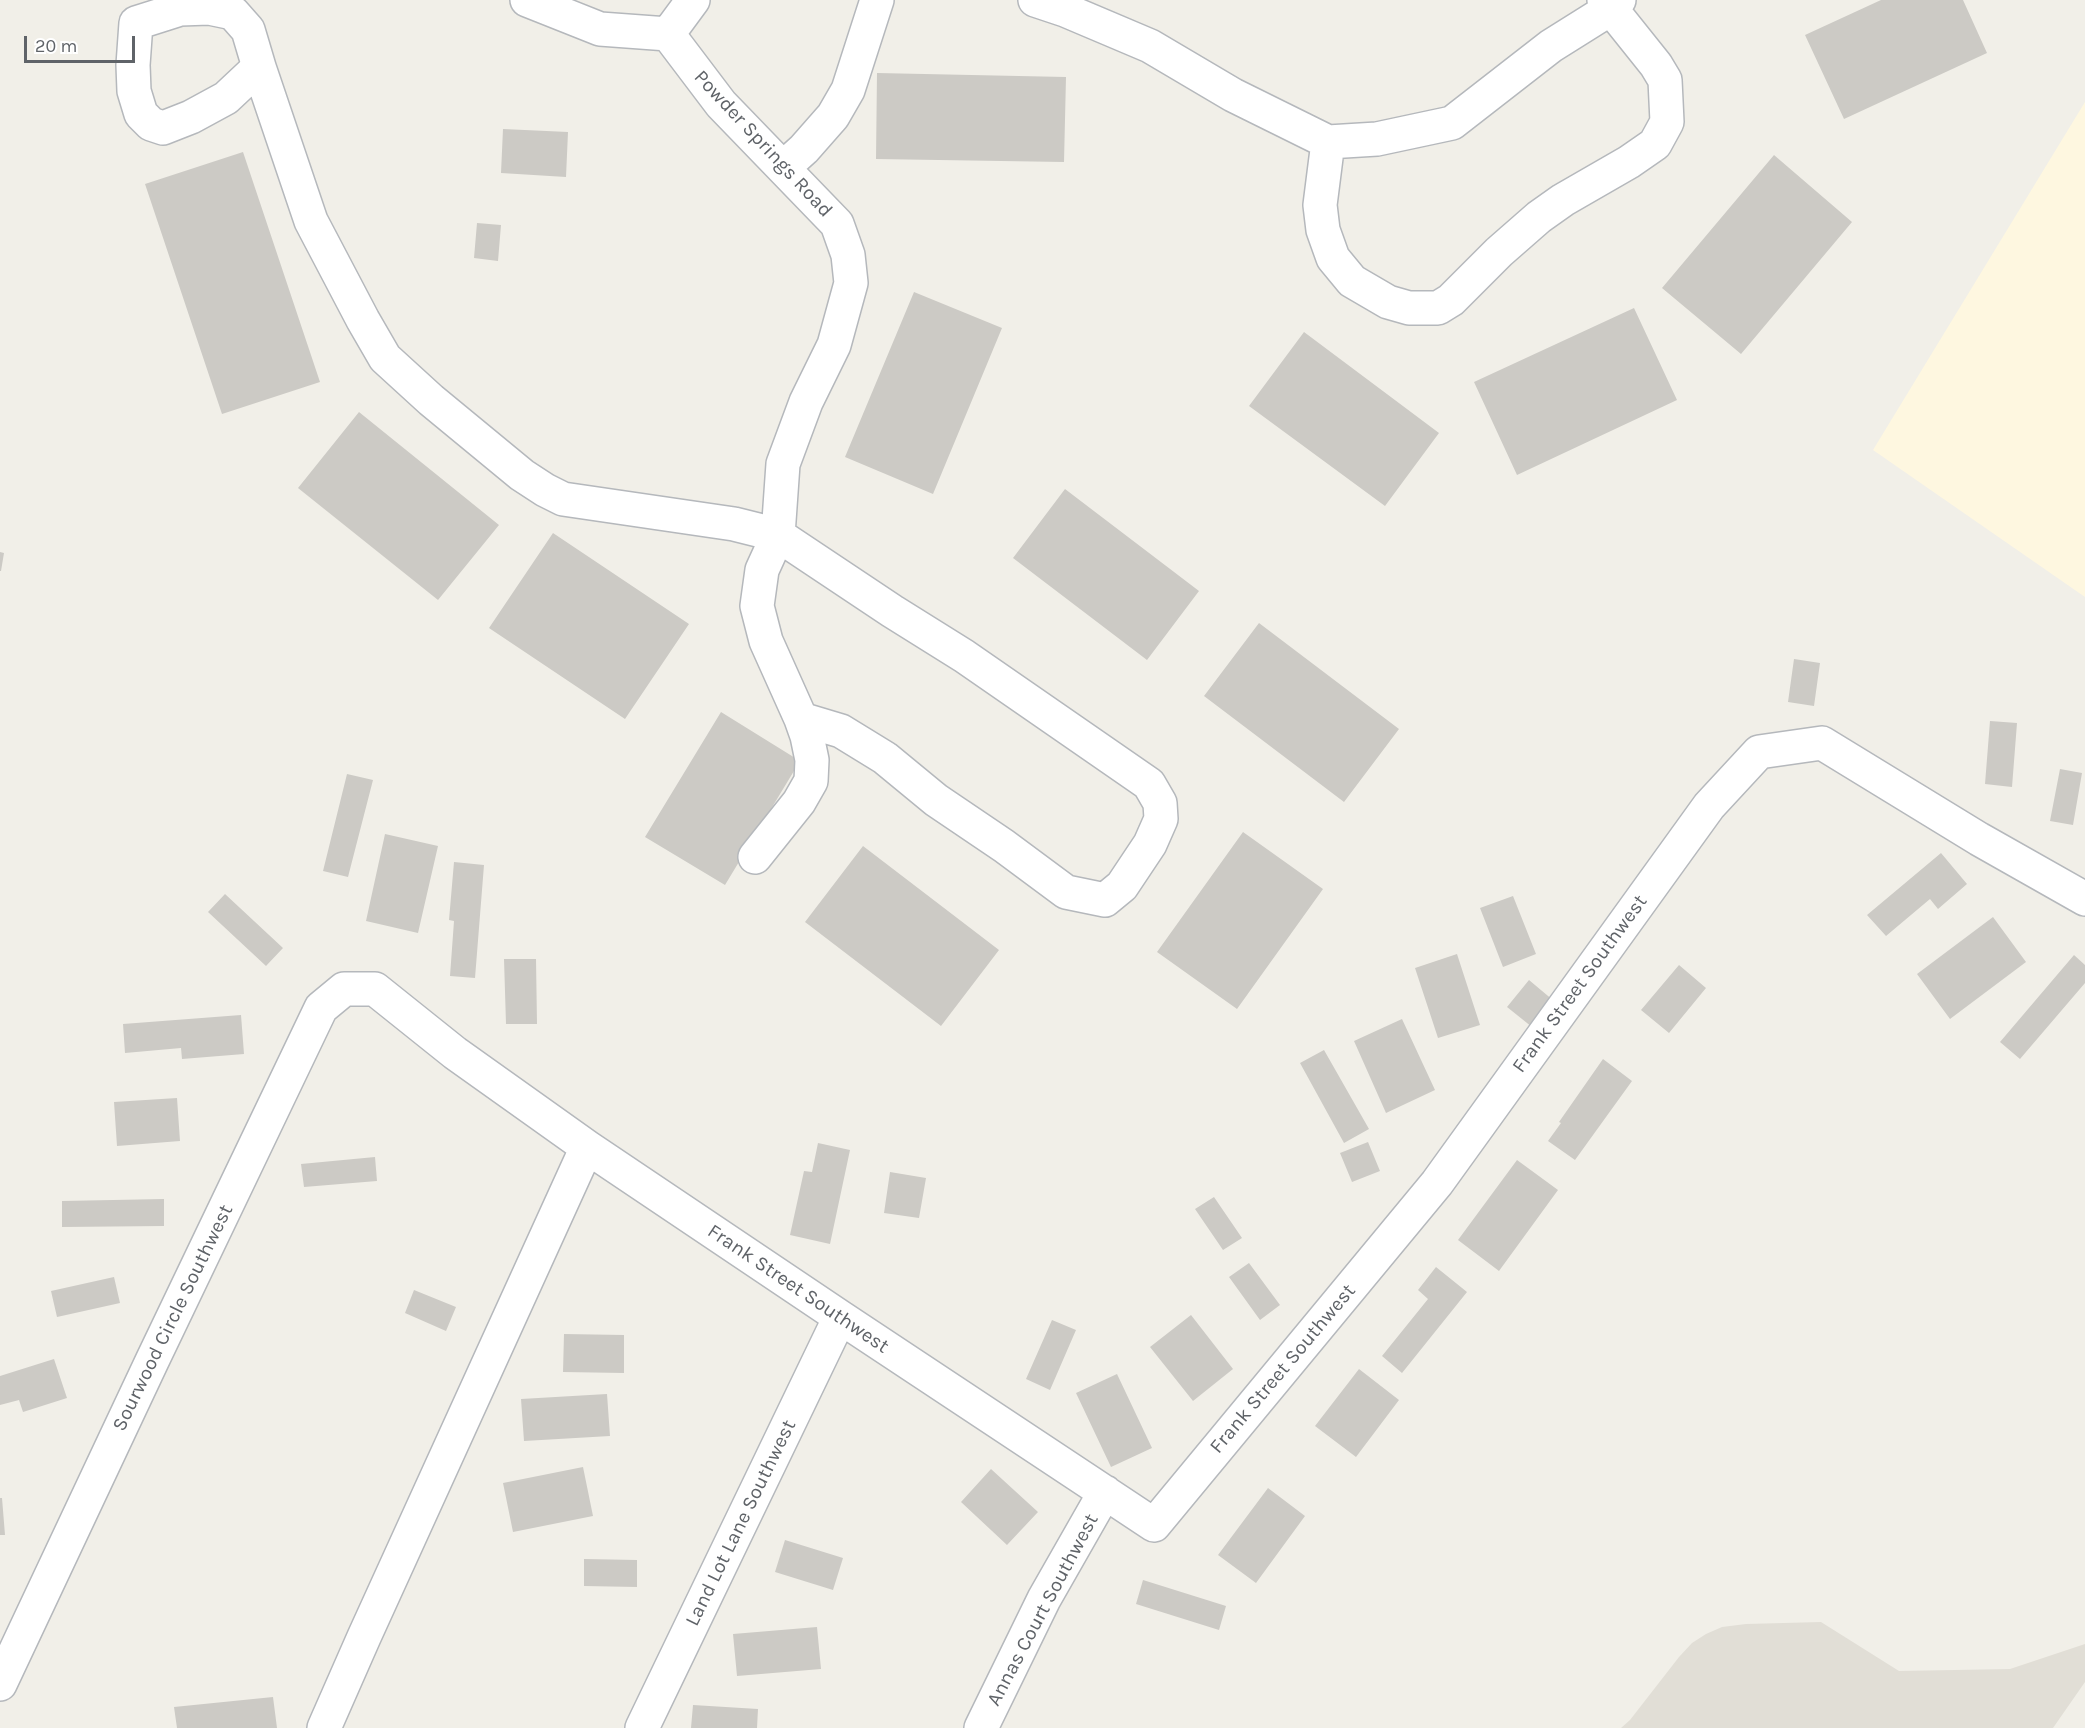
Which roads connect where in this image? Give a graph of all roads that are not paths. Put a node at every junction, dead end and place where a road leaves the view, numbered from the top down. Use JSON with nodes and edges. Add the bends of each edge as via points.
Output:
{"nodes":[{"id":1,"x":527,"y":0,"type":"edge"},
{"id":2,"x":693,"y":0,"type":"edge"},
{"id":3,"x":877,"y":0,"type":"edge"},
{"id":4,"x":1035,"y":0,"type":"edge"},
{"id":5,"x":1611,"y":3,"type":"edge"},
{"id":6,"x":668,"y":34,"type":"junction"},
{"id":7,"x":259,"y":67,"type":"dead end"},
{"id":8,"x":1328,"y":142,"type":"junction"},
{"id":9,"x":784,"y":167,"type":"junction"},
{"id":10,"x":778,"y":535,"type":"junction"},
{"id":11,"x":801,"y":719,"type":"junction"},
{"id":12,"x":756,"y":857,"type":"dead end"},
{"id":13,"x":2085,"y":899,"type":"edge"},
{"id":14,"x":375,"y":989,"type":"joint"},
{"id":15,"x":587,"y":1147,"type":"junction"},
{"id":16,"x":840,"y":1317,"type":"junction"},
{"id":17,"x":1105,"y":1492,"type":"junction"},
{"id":18,"x":0,"y":1684,"type":"edge"},
{"id":19,"x":324,"y":1728,"type":"edge"},
{"id":20,"x":642,"y":1728,"type":"edge"},
{"id":21,"x":981,"y":1728,"type":"edge"}],
"edges":[{"from":1,"to":6,"type":"street","via":[[600,29]]},
{"from":2,"to":6,"type":"street"},
{"from":3,"to":9,"type":"street","via":[[848,90],[833,116]]},
{"from":4,"to":8,"type":"street","via":[[1150,46],[1233,96]]},
{"from":5,"to":8,"type":"street","via":[[1452,123],[1377,139]]},
{"from":5,"to":8,"type":"street","via":[[1665,80],[1667,122],[1655,144],[1539,217],[1438,308],[1409,308],[1388,302],[1352,281],[1333,258],[1323,230],[1320,205]]},
{"from":6,"to":9,"type":"street","name":"Powder Springs Road","via":[[721,104]]},
{"from":7,"to":10,"type":"street","via":[[321,241],[385,358],[431,400],[522,475],[562,499],[734,524]]},
{"from":9,"to":10,"type":"street","name":"Powder Springs Road","via":[[837,224],[848,255],[851,283],[834,345],[806,402],[783,465]]},
{"from":10,"to":11,"type":"street","via":[[762,570],[757,606],[766,641]]},
{"from":10,"to":11,"type":"street","via":[[964,656],[1149,784],[1160,803],[1161,819],[1150,844],[1122,886],[1106,900],[1066,892],[936,800],[885,758],[841,731]]},
{"from":11,"to":12,"type":"street","via":[[812,760],[811,781]]},
{"from":13,"to":17,"type":"street","name":"Frank Street Southwest","via":[[1822,743],[1759,752],[1709,806],[1437,1183],[1154,1525]]},
{"from":14,"to":15,"type":"street","name":"Frank Street Southwest","via":[[455,1053]]},
{"from":14,"to":18,"type":"street","name":"Sourwood Circle Southwest","via":[[344,989],[321,1008]]},
{"from":15,"to":16,"type":"street","name":"Frank Street Southwest"},
{"from":15,"to":19,"type":"street"},
{"from":16,"to":17,"type":"street","name":"Frank Street Southwest"},
{"from":16,"to":20,"type":"street","name":"Land Lot Lane Southwest"},
{"from":17,"to":21,"type":"street","name":"Annas Court Southwest","via":[[1044,1599]]}]}
